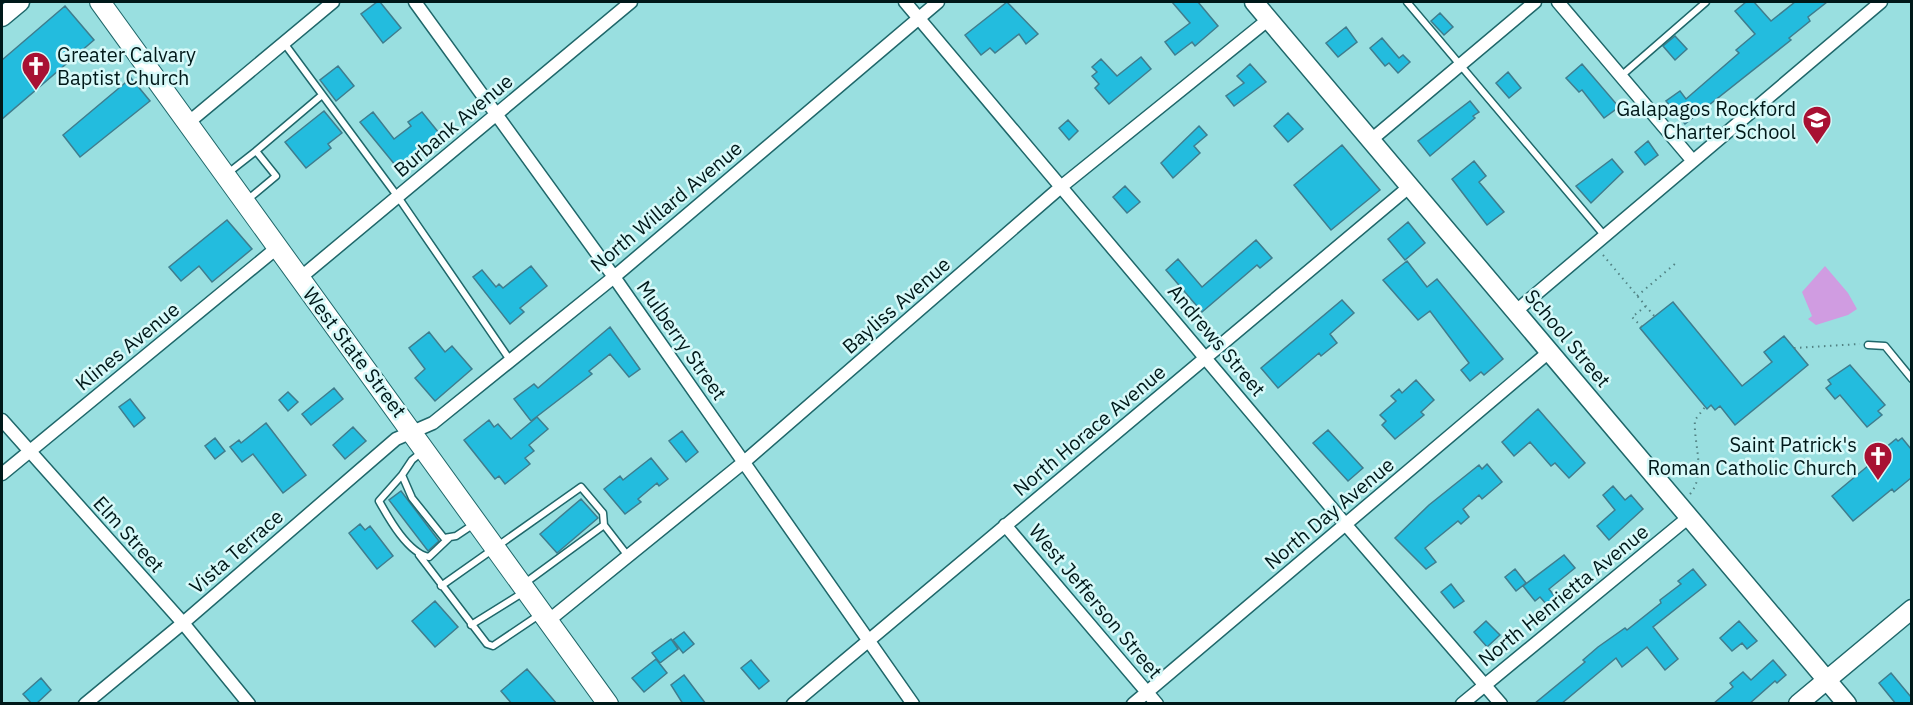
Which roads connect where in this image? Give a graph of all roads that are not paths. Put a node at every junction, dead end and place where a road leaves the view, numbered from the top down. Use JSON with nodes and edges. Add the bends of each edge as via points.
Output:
{"nodes":[{"id":1,"x":20,"y":2,"type":"edge"},
{"id":2,"x":100,"y":2,"type":"edge"},
{"id":3,"x":333,"y":2,"type":"edge"},
{"id":4,"x":415,"y":2,"type":"edge"},
{"id":5,"x":631,"y":2,"type":"edge"},
{"id":6,"x":905,"y":2,"type":"edge"},
{"id":7,"x":938,"y":2,"type":"edge"},
{"id":8,"x":1254,"y":2,"type":"edge"},
{"id":9,"x":1407,"y":2,"type":"edge"},
{"id":10,"x":1535,"y":2,"type":"edge"},
{"id":11,"x":1558,"y":2,"type":"edge"},
{"id":12,"x":1706,"y":2,"type":"edge"},
{"id":13,"x":1881,"y":2,"type":"edge"},
{"id":14,"x":1867,"y":6,"type":"edge"},
{"id":15,"x":2,"y":16,"type":"edge"},
{"id":16,"x":919,"y":17,"type":"junction"},
{"id":17,"x":1269,"y":19,"type":"junction"},
{"id":18,"x":284,"y":43,"type":"junction"},
{"id":19,"x":1460,"y":65,"type":"junction"},
{"id":20,"x":1621,"y":76,"type":"junction"},
{"id":21,"x":322,"y":95,"type":"junction"},
{"id":22,"x":496,"y":116,"type":"junction"},
{"id":23,"x":189,"y":122,"type":"junction"},
{"id":24,"x":1371,"y":140,"type":"junction"},
{"id":25,"x":256,"y":151,"type":"junction"},
{"id":26,"x":1692,"y":160,"type":"junction"},
{"id":27,"x":226,"y":175,"type":"junction"},
{"id":28,"x":1062,"y":186,"type":"junction"},
{"id":29,"x":1409,"y":187,"type":"junction"},
{"id":30,"x":398,"y":197,"type":"junction"},
{"id":31,"x":246,"y":201,"type":"junction"},
{"id":32,"x":1604,"y":235,"type":"junction"},
{"id":33,"x":278,"y":247,"type":"junction"},
{"id":34,"x":614,"y":277,"type":"junction"},
{"id":35,"x":300,"y":278,"type":"junction"},
{"id":36,"x":1516,"y":311,"type":"junction"},
{"id":37,"x":1868,"y":345,"type":"road end"},
{"id":38,"x":1549,"y":352,"type":"junction"},
{"id":39,"x":1206,"y":357,"type":"junction"},
{"id":40,"x":511,"y":360,"type":"junction"},
{"id":41,"x":1911,"y":379,"type":"edge"},
{"id":42,"x":2,"y":420,"type":"edge"},
{"id":43,"x":414,"y":432,"type":"junction"},
{"id":44,"x":426,"y":449,"type":"junction"},
{"id":45,"x":29,"y":452,"type":"junction"},
{"id":46,"x":744,"y":462,"type":"junction"},
{"id":47,"x":2,"y":474,"type":"edge"},
{"id":48,"x":402,"y":475,"type":"junction"},
{"id":49,"x":1689,"y":517,"type":"junction"},
{"id":50,"x":477,"y":521,"type":"junction"},
{"id":51,"x":604,"y":525,"type":"junction"},
{"id":52,"x":1005,"y":525,"type":"junction"},
{"id":53,"x":1346,"y":525,"type":"junction"},
{"id":54,"x":449,"y":538,"type":"junction"},
{"id":55,"x":497,"y":549,"type":"junction"},
{"id":56,"x":419,"y":555,"type":"junction"},
{"id":57,"x":628,"y":556,"type":"junction"},
{"id":58,"x":441,"y":586,"type":"junction"},
{"id":59,"x":525,"y":588,"type":"junction"},
{"id":60,"x":1911,"y":609,"type":"edge"},
{"id":61,"x":545,"y":617,"type":"junction"},
{"id":62,"x":183,"y":623,"type":"junction"},
{"id":63,"x":471,"y":625,"type":"junction"},
{"id":64,"x":868,"y":641,"type":"junction"},
{"id":65,"x":1827,"y":679,"type":"junction"},
{"id":66,"x":1484,"y":684,"type":"junction"},
{"id":67,"x":1147,"y":691,"type":"junction"},
{"id":68,"x":85,"y":704,"type":"edge"},
{"id":69,"x":249,"y":704,"type":"edge"},
{"id":70,"x":608,"y":704,"type":"edge"},
{"id":71,"x":793,"y":704,"type":"edge"},
{"id":72,"x":913,"y":704,"type":"edge"},
{"id":73,"x":1133,"y":704,"type":"edge"},
{"id":74,"x":1156,"y":704,"type":"edge"},
{"id":75,"x":1462,"y":704,"type":"edge"},
{"id":76,"x":1501,"y":704,"type":"edge"},
{"id":77,"x":1798,"y":704,"type":"edge"},
{"id":78,"x":1847,"y":704,"type":"edge"}],
"edges":[{"from":1,"to":15,"type":"main road"},
{"from":2,"to":23,"type":"main road","name":"West State Street"},
{"from":3,"to":18,"type":"street"},
{"from":4,"to":22,"type":"street","name":"Mulberry Street"},
{"from":5,"to":22,"type":"street","name":"Burbank Avenue"},
{"from":6,"to":16,"type":"street","name":"Andrews Street"},
{"from":7,"to":16,"type":"street","name":"North Willard Avenue"},
{"from":8,"to":17,"type":"main road","name":"School Street"},
{"from":9,"to":19,"type":"lane"},
{"from":10,"to":19,"type":"street"},
{"from":11,"to":20,"type":"street"},
{"from":12,"to":20,"type":"lane"},
{"from":13,"to":14,"type":"street"},
{"from":14,"to":26,"type":"street"},
{"from":16,"to":28,"type":"street","name":"Andrews Street"},
{"from":16,"to":34,"type":"street","name":"North Willard Avenue"},
{"from":17,"to":24,"type":"main road","name":"School Street"},
{"from":17,"to":28,"type":"street","name":"Bayliss Avenue"},
{"from":18,"to":21,"type":"lane"},
{"from":18,"to":23,"type":"street"},
{"from":19,"to":24,"type":"street"},
{"from":19,"to":32,"type":"lane"},
{"from":20,"to":26,"type":"street"},
{"from":21,"to":25,"type":"lane"},
{"from":21,"to":30,"type":"lane"},
{"from":22,"to":30,"type":"street","name":"Burbank Avenue"},
{"from":22,"to":34,"type":"street","name":"Mulberry Street"},
{"from":23,"to":27,"type":"main road","name":"West State Street"},
{"from":24,"to":29,"type":"main road","name":"School Street"},
{"from":25,"to":27,"type":"lane"},
{"from":25,"to":31,"type":"lane","via":[[276,176]]},
{"from":26,"to":32,"type":"street"},
{"from":27,"to":31,"type":"main road","name":"West State Street"},
{"from":28,"to":39,"type":"street","name":"Andrews Street"},
{"from":28,"to":46,"type":"street","name":"Bayliss Avenue"},
{"from":29,"to":36,"type":"main road","name":"School Street"},
{"from":29,"to":39,"type":"street","name":"North Horace Avenue"},
{"from":30,"to":35,"type":"street","name":"Burbank Avenue"},
{"from":30,"to":40,"type":"lane"},
{"from":31,"to":33,"type":"main road","name":"West State Street"},
{"from":32,"to":36,"type":"street"},
{"from":33,"to":35,"type":"main road","name":"West State Street"},
{"from":33,"to":45,"type":"street","name":"Klines Avenue"},
{"from":34,"to":40,"type":"street","name":"North Willard Avenue"},
{"from":34,"to":46,"type":"street","name":"Mulberry Street"},
{"from":35,"to":43,"type":"main road","name":"West State Street"},
{"from":36,"to":38,"type":"main road","name":"School Street"},
{"from":37,"to":41,"type":"lane","via":[[1885,346]]},
{"from":38,"to":49,"type":"main road","name":"School Street"},
{"from":38,"to":53,"type":"street","name":"North Day Avenue"},
{"from":39,"to":52,"type":"street","name":"North Horace Avenue"},
{"from":39,"to":53,"type":"street","name":"Andrews Street"},
{"from":40,"to":43,"type":"street","name":"North Willard Avenue","via":[[433,423]]},
{"from":42,"to":45,"type":"street","name":"Elm Street"},
{"from":43,"to":44,"type":"main road","name":"West State Street"},
{"from":43,"to":62,"type":"street","name":"Vista Terrace","via":[[396,439]]},
{"from":44,"to":48,"type":"lane"},
{"from":44,"to":50,"type":"main road","name":"West State Street"},
{"from":45,"to":47,"type":"street","name":"Klines Avenue"},
{"from":45,"to":62,"type":"street","name":"Elm Street"},
{"from":46,"to":57,"type":"street","name":"Bayliss Avenue"},
{"from":46,"to":64,"type":"street","name":"Mulberry Street"},
{"from":48,"to":54,"type":"lane","via":[[418,506],[437,531]]},
{"from":48,"to":56,"type":"lane","via":[[379,501]]},
{"from":49,"to":65,"type":"main road","name":"School Street"},
{"from":49,"to":66,"type":"street","name":"North Henrietta Avenue"},
{"from":50,"to":54,"type":"lane"},
{"from":50,"to":55,"type":"main road","name":"West State Street"},
{"from":51,"to":55,"type":"lane","via":[[603,513],[581,487]]},
{"from":51,"to":57,"type":"lane"},
{"from":51,"to":59,"type":"lane"},
{"from":52,"to":64,"type":"street","name":"North Horace Avenue"},
{"from":52,"to":67,"type":"street","name":"West Jefferson Street"},
{"from":53,"to":66,"type":"street","name":"Andrews Street"},
{"from":53,"to":67,"type":"street","name":"North Day Avenue"},
{"from":54,"to":56,"type":"lane","via":[[429,557]]},
{"from":55,"to":58,"type":"lane"},
{"from":55,"to":59,"type":"main road","name":"West State Street"},
{"from":56,"to":58,"type":"lane"},
{"from":57,"to":61,"type":"street","name":"Bayliss Avenue"},
{"from":58,"to":63,"type":"lane"},
{"from":59,"to":61,"type":"main road","name":"West State Street"},
{"from":59,"to":63,"type":"lane"},
{"from":60,"to":65,"type":"main road"},
{"from":61,"to":63,"type":"lane","via":[[493,646]]},
{"from":61,"to":70,"type":"main road","name":"West State Street"},
{"from":62,"to":68,"type":"street","name":"Vista Terrace"},
{"from":62,"to":69,"type":"street","name":"Elm Street"},
{"from":64,"to":71,"type":"street","name":"North Horace Avenue"},
{"from":64,"to":72,"type":"street","name":"Mulberry Street"},
{"from":65,"to":77,"type":"main road"},
{"from":65,"to":78,"type":"main road","name":"School Street"},
{"from":66,"to":75,"type":"street","name":"North Henrietta Avenue"},
{"from":66,"to":76,"type":"street","name":"Andrews Street"},
{"from":67,"to":73,"type":"street","name":"North Day Avenue"},
{"from":67,"to":74,"type":"street","name":"West Jefferson Street"}]}
